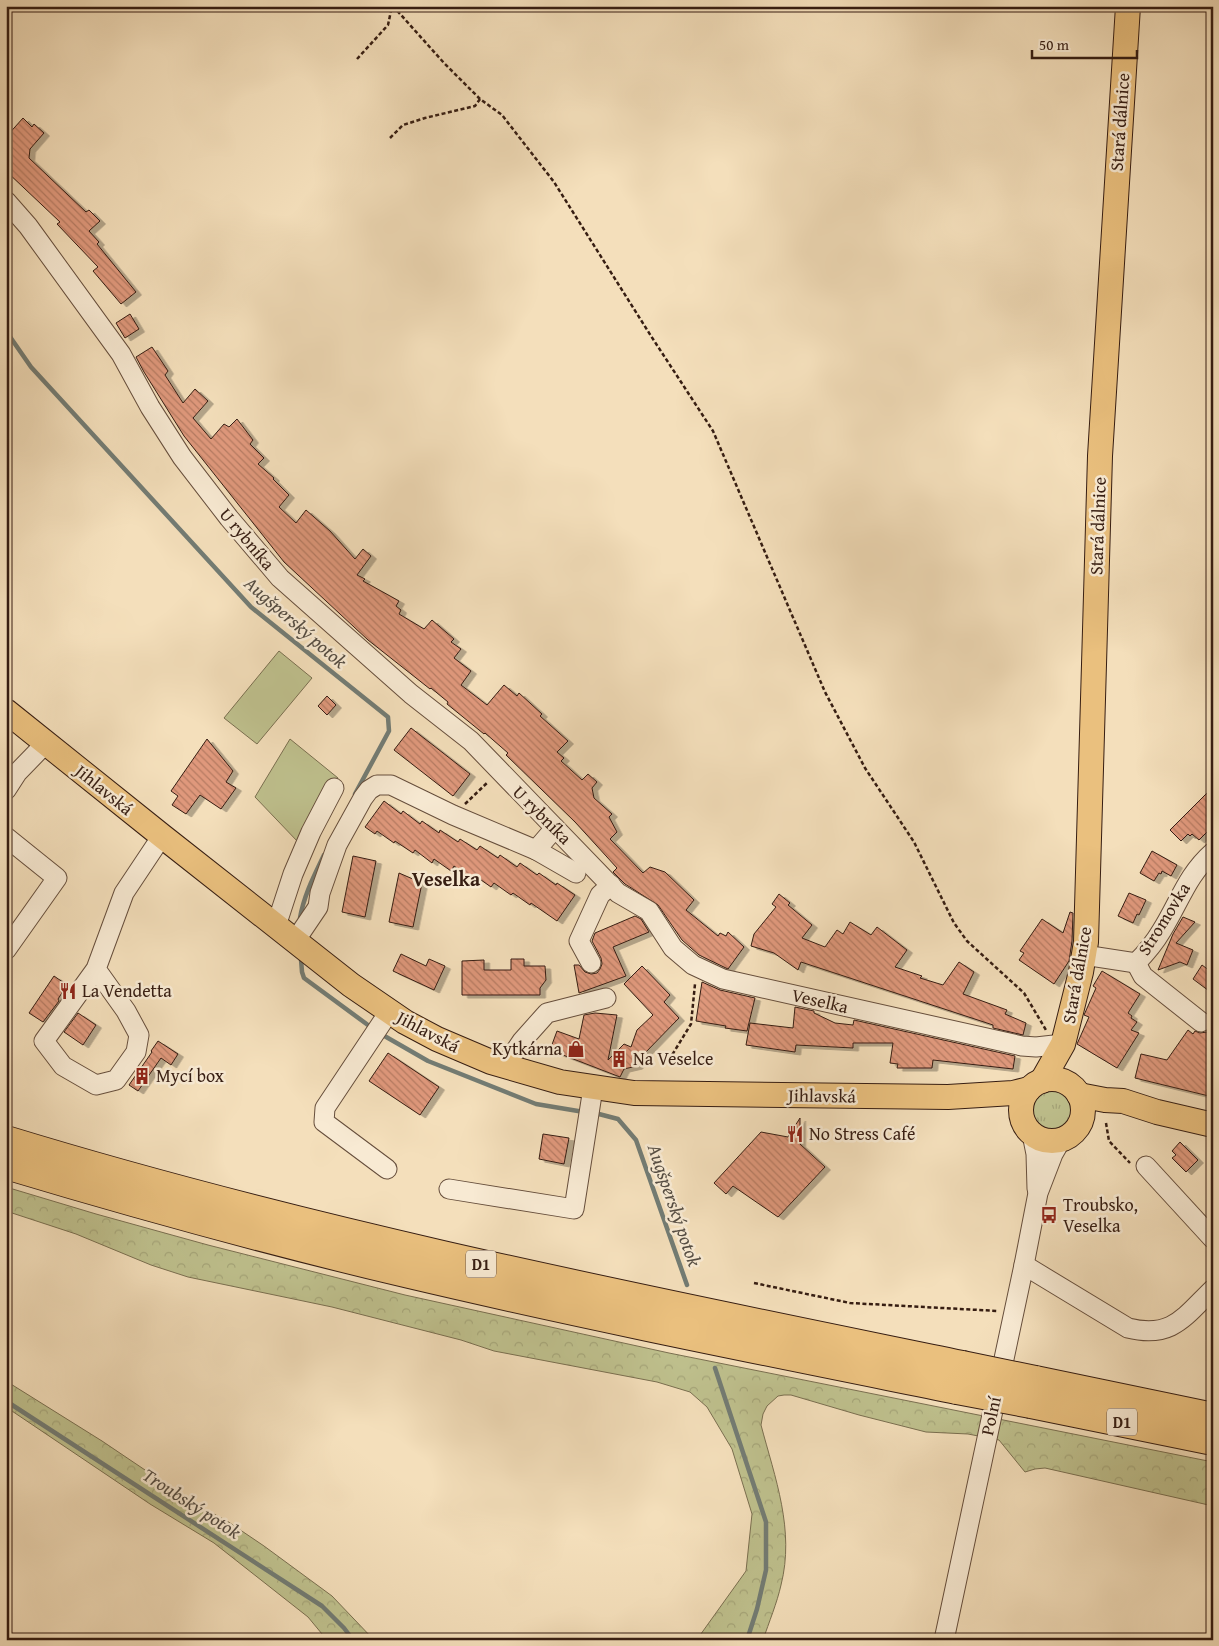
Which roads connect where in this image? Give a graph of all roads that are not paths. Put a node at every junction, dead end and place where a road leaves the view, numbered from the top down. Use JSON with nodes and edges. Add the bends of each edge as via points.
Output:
{"nodes":[{"id":1,"x":1128,"y":6,"type":"edge"},
{"id":2,"x":6,"y":202,"type":"edge"},
{"id":3,"x":6,"y":710,"type":"edge"},
{"id":4,"x":46,"y":743,"type":"junction"},
{"id":5,"x":334,"y":788,"type":"dead end"},
{"id":6,"x":6,"y":790,"type":"edge"},
{"id":7,"x":555,"y":828,"type":"junction"},
{"id":8,"x":162,"y":836,"type":"junction"},
{"id":9,"x":6,"y":837,"type":"edge"},
{"id":10,"x":536,"y":850,"type":"junction"},
{"id":11,"x":1213,"y":852,"type":"edge"},
{"id":12,"x":576,"y":873,"type":"dead end"},
{"id":13,"x":611,"y":885,"type":"junction"},
{"id":14,"x":276,"y":926,"type":"junction"},
{"id":15,"x":295,"y":941,"type":"junction"},
{"id":16,"x":6,"y":950,"type":"edge"},
{"id":17,"x":1084,"y":955,"type":"junction"},
{"id":18,"x":591,"y":963,"type":"dead end"},
{"id":19,"x":1136,"y":964,"type":"junction"},
{"id":20,"x":96,"y":969,"type":"junction"},
{"id":21,"x":606,"y":998,"type":"dead end"},
{"id":22,"x":1201,"y":1022,"type":"dead end"},
{"id":23,"x":381,"y":1024,"type":"junction"},
{"id":24,"x":1064,"y":1044,"type":"junction"},
{"id":25,"x":505,"y":1066,"type":"junction"},
{"id":26,"x":1035,"y":1085,"type":"junction"},
{"id":27,"x":1075,"y":1090,"type":"junction"},
{"id":28,"x":948,"y":1097,"type":"junction"},
{"id":29,"x":590,"y":1104,"type":"junction"},
{"id":30,"x":1157,"y":1112,"type":"junction"},
{"id":31,"x":1081,"y":1122,"type":"junction"},
{"id":32,"x":1213,"y":1125,"type":"edge"},
{"id":33,"x":1027,"y":1127,"type":"junction"},
{"id":34,"x":6,"y":1140,"type":"edge"},
{"id":35,"x":1062,"y":1140,"type":"junction"},
{"id":36,"x":6,"y":1165,"type":"edge"},
{"id":37,"x":1146,"y":1166,"type":"road end"},
{"id":38,"x":388,"y":1169,"type":"dead end"},
{"id":39,"x":449,"y":1189,"type":"dead end"},
{"id":40,"x":1038,"y":1193,"type":"junction"},
{"id":41,"x":1213,"y":1239,"type":"edge"},
{"id":42,"x":1024,"y":1265,"type":"junction"},
{"id":43,"x":1213,"y":1289,"type":"edge"},
{"id":44,"x":959,"y":1378,"type":"junction"},
{"id":45,"x":1033,"y":1392,"type":"junction"},
{"id":46,"x":1213,"y":1417,"type":"edge"},
{"id":47,"x":1213,"y":1441,"type":"edge"},
{"id":48,"x":944,"y":1640,"type":"edge"}],
"edges":[{"from":1,"to":17,"type":"main road","name":"Stará dálnice","via":[[1100,456]]},
{"from":2,"to":7,"type":"street","name":"U rybníka","via":[[28,226],[121,354],[150,408],[182,457],[228,518],[280,578],[411,694],[471,741]]},
{"from":3,"to":4,"type":"main road","name":"Jihlavská"},
{"from":4,"to":6,"type":"street","via":[[17,773]]},
{"from":4,"to":8,"type":"main road","name":"Jihlavská"},
{"from":5,"to":14,"type":"street","via":[[311,832]]},
{"from":7,"to":10,"type":"street"},
{"from":7,"to":13,"type":"street","name":"U rybníka"},
{"from":8,"to":14,"type":"main road","name":"Jihlavská"},
{"from":8,"to":20,"type":"street","via":[[124,893]]},
{"from":9,"to":16,"type":"street","via":[[57,878]]},
{"from":10,"to":12,"type":"street"},
{"from":10,"to":15,"type":"street","via":[[391,785],[373,787],[363,798],[337,845],[318,906]]},
{"from":11,"to":19,"type":"street","name":"Stromovka","via":[[1190,877],[1163,929]]},
{"from":13,"to":18,"type":"street","via":[[600,895],[579,941]]},
{"from":13,"to":24,"type":"street","name":"Veselka","via":[[626,899],[649,911],[673,948],[693,965],[723,979],[1022,1046]]},
{"from":14,"to":15,"type":"main road","name":"Jihlavská"},
{"from":15,"to":23,"type":"main road","name":"Jihlavská","via":[[351,985]]},
{"from":17,"to":19,"type":"street","name":"Stromovka"},
{"from":17,"to":24,"type":"main road","name":"Stará dálnice"},
{"from":19,"to":22,"type":"street","name":"Stromovka","via":[[1144,976]]},
{"from":20,"to":20,"type":"street","via":[[139,1035],[136,1052],[116,1080],[96,1085],[63,1066],[44,1041]]},
{"from":21,"to":25,"type":"street","via":[[547,1013]]},
{"from":23,"to":25,"type":"main road","name":"Jihlavská","via":[[436,1039]]},
{"from":23,"to":38,"type":"street","via":[[325,1108],[324,1122]]},
{"from":24,"to":26,"type":"main road","name":"Stará dálnice"},
{"from":24,"to":27,"type":"main road","name":"Stará dálnice"},
{"from":25,"to":29,"type":"main road","name":"Jihlavská","via":[[560,1082]]},
{"from":26,"to":27,"type":"main road","name":"Jihlavská","via":[[1052,1079],[1062,1081]]},
{"from":26,"to":28,"type":"main road","name":"Jihlavská","via":[[1013,1093]]},
{"from":26,"to":33,"type":"main road","via":[[1021,1104]]},
{"from":27,"to":30,"type":"main road","name":"Jihlavská"},
{"from":27,"to":31,"type":"main road","via":[[1082,1104]]},
{"from":28,"to":29,"type":"main road","name":"Jihlavská","via":[[634,1093]]},
{"from":28,"to":33,"type":"main road","name":"Jihlavská","via":[[1000,1109]]},
{"from":29,"to":39,"type":"street","via":[[574,1209]]},
{"from":30,"to":31,"type":"main road","name":"Jihlavská","via":[[1105,1114]]},
{"from":30,"to":32,"type":"main road","name":"Jihlavská"},
{"from":31,"to":35,"type":"main road","name":"Jihlavská","via":[[1070,1136]]},
{"from":33,"to":35,"type":"main road","name":"Jihlavská","via":[[1046,1140]]},
{"from":33,"to":40,"type":"street","name":"Polní","via":[[1036,1154]]},
{"from":34,"to":44,"type":"highway","number":"D1","via":[[108,1171],[415,1249],[676,1306]]},
{"from":35,"to":40,"type":"street","name":"Polní"},
{"from":36,"to":44,"type":"highway","number":"D1","via":[[204,1223],[409,1274],[674,1332]]},
{"from":37,"to":41,"type":"street"},
{"from":40,"to":42,"type":"street","name":"Polní"},
{"from":42,"to":43,"type":"street","via":[[1128,1328],[1140,1331],[1152,1332],[1176,1324]]},
{"from":42,"to":48,"type":"street","name":"Polní"},
{"from":44,"to":45,"type":"highway","number":"D1","bridge":true},
{"from":45,"to":46,"type":"highway","number":"D1"},
{"from":45,"to":47,"type":"highway","number":"D1"}]}
